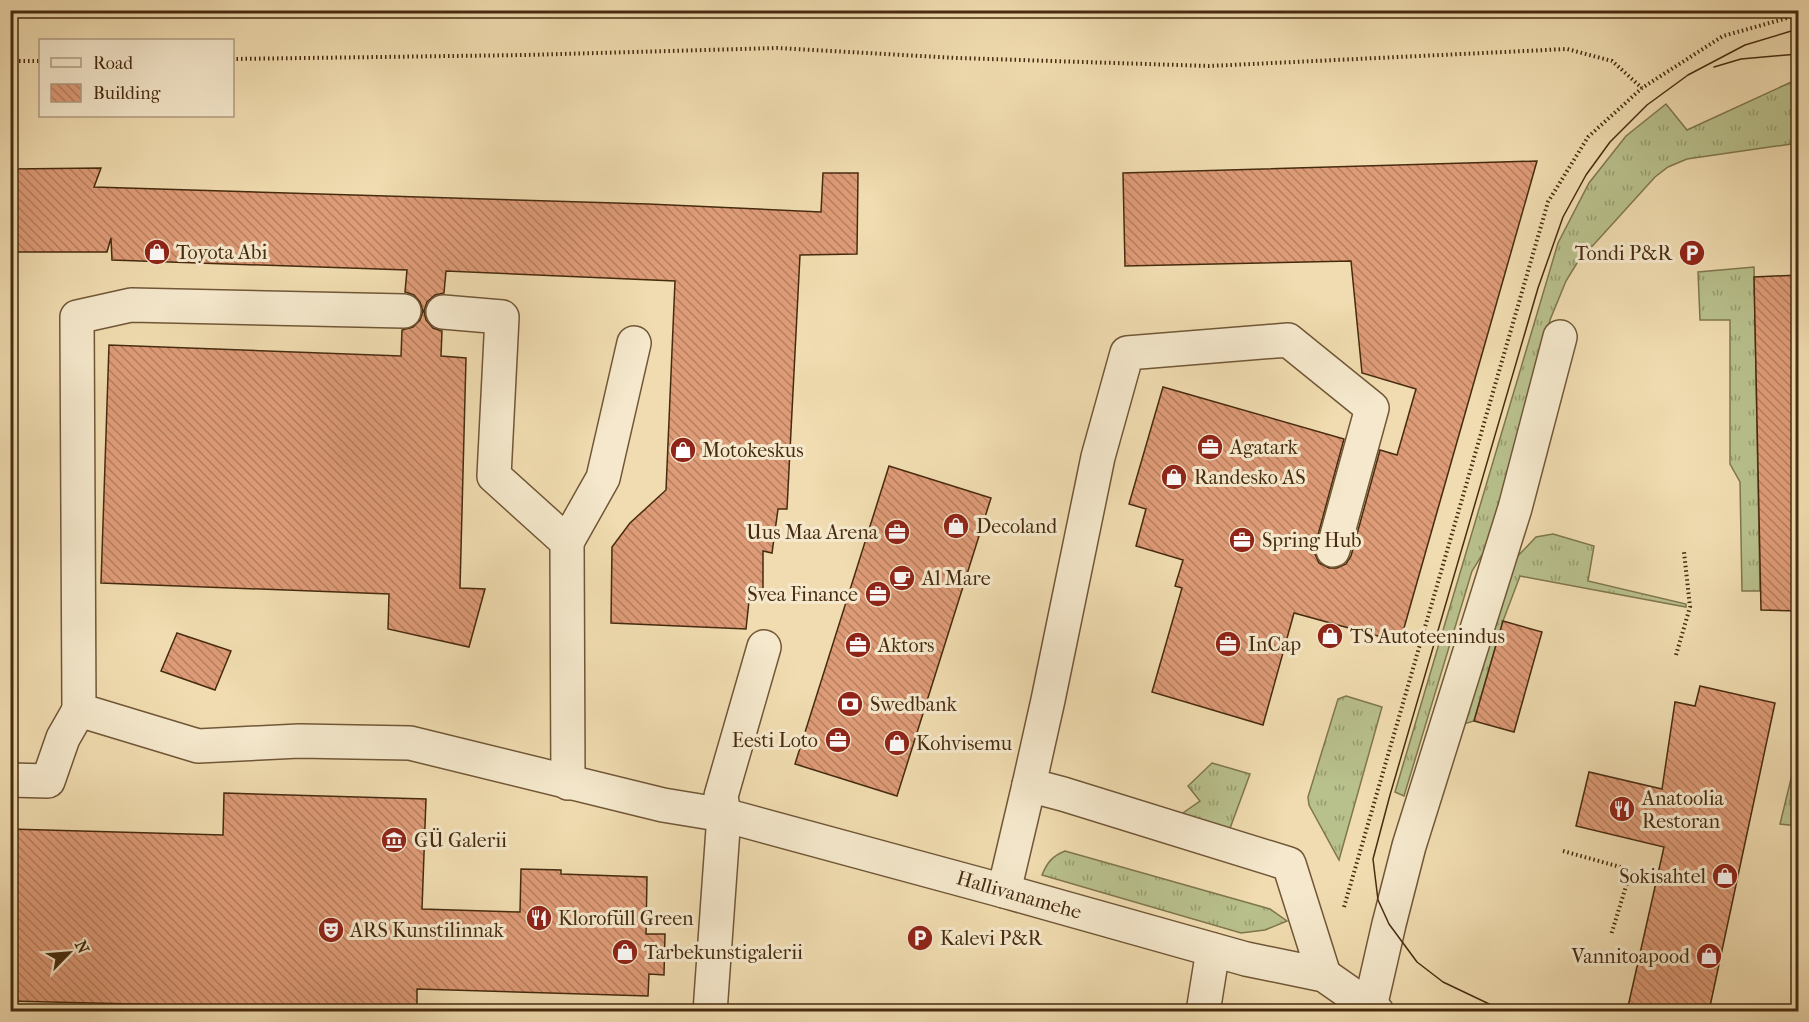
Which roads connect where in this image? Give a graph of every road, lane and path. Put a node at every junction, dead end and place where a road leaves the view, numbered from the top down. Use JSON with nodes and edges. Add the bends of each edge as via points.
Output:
{"nodes":[{"id":1,"x":1798,"y":15,"type":"edge"},
{"id":2,"x":234,"y":59,"type":"edge"},
{"id":3,"x":39,"y":61,"type":"edge"},
{"id":4,"x":10,"y":62,"type":"edge"},
{"id":5,"x":1642,"y":88,"type":"junction"},
{"id":6,"x":404,"y":311,"type":"dead end"},
{"id":7,"x":443,"y":312,"type":"dead end"},
{"id":8,"x":1560,"y":337,"type":"dead end"},
{"id":9,"x":634,"y":344,"type":"dead end"},
{"id":10,"x":567,"y":542,"type":"junction"},
{"id":11,"x":1334,"y":550,"type":"dead end"},
{"id":12,"x":1684,"y":552,"type":"dead end"},
{"id":13,"x":764,"y":646,"type":"dead end"},
{"id":14,"x":1676,"y":655,"type":"dead end"},
{"id":15,"x":79,"y":710,"type":"junction"},
{"id":16,"x":10,"y":780,"type":"edge"},
{"id":17,"x":568,"y":783,"type":"junction"},
{"id":18,"x":1029,"y":785,"type":"junction"},
{"id":19,"x":724,"y":814,"type":"junction"},
{"id":20,"x":1563,"y":851,"type":"dead end"},
{"id":21,"x":1004,"y":891,"type":"junction"},
{"id":22,"x":1341,"y":918,"type":"dead end"},
{"id":23,"x":1611,"y":935,"type":"dead end"},
{"id":24,"x":1213,"y":950,"type":"junction"},
{"id":25,"x":1324,"y":975,"type":"junction"},
{"id":26,"x":1373,"y":1009,"type":"edge"},
{"id":27,"x":710,"y":1011,"type":"edge"},
{"id":28,"x":1203,"y":1011,"type":"edge"}],
"edges":[{"from":1,"to":5,"type":"path","via":[[1723,36]]},
{"from":2,"to":5,"type":"path","via":[[777,48],[1209,66],[1567,49],[1612,61]]},
{"from":3,"to":4,"type":"path"},
{"from":5,"to":22,"type":"path","via":[[1588,137],[1548,202]]},
{"from":6,"to":15,"type":"lane","via":[[131,305],[77,317]]},
{"from":7,"to":10,"type":"lane","via":[[502,317],[494,477]]},
{"from":8,"to":26,"type":"lane","via":[[1515,508],[1409,846]]},
{"from":9,"to":10,"type":"lane","via":[[603,478]]},
{"from":10,"to":17,"type":"lane"},
{"from":11,"to":18,"type":"lane","via":[[1372,408],[1287,340],[1127,353],[1098,457]]},
{"from":12,"to":14,"type":"path","via":[[1690,607]]},
{"from":13,"to":19,"type":"lane","via":[[721,796]]},
{"from":15,"to":16,"type":"lane","via":[[63,738],[48,781]]},
{"from":15,"to":17,"type":"lane","name":"Hallivanamehe","via":[[198,746],[299,741],[410,743]]},
{"from":17,"to":19,"type":"lane","name":"Hallivanamehe","via":[[663,805]]},
{"from":18,"to":21,"type":"lane"},
{"from":18,"to":25,"type":"lane","via":[[1289,864]]},
{"from":19,"to":21,"type":"lane","name":"Hallivanamehe"},
{"from":19,"to":27,"type":"lane"},
{"from":20,"to":23,"type":"path","via":[[1631,870]]},
{"from":21,"to":24,"type":"lane","name":"Hallivanamehe"},
{"from":24,"to":25,"type":"lane","name":"Hallivanamehe"},
{"from":24,"to":28,"type":"lane"},
{"from":25,"to":26,"type":"lane","name":"Hallivanamehe"}]}
